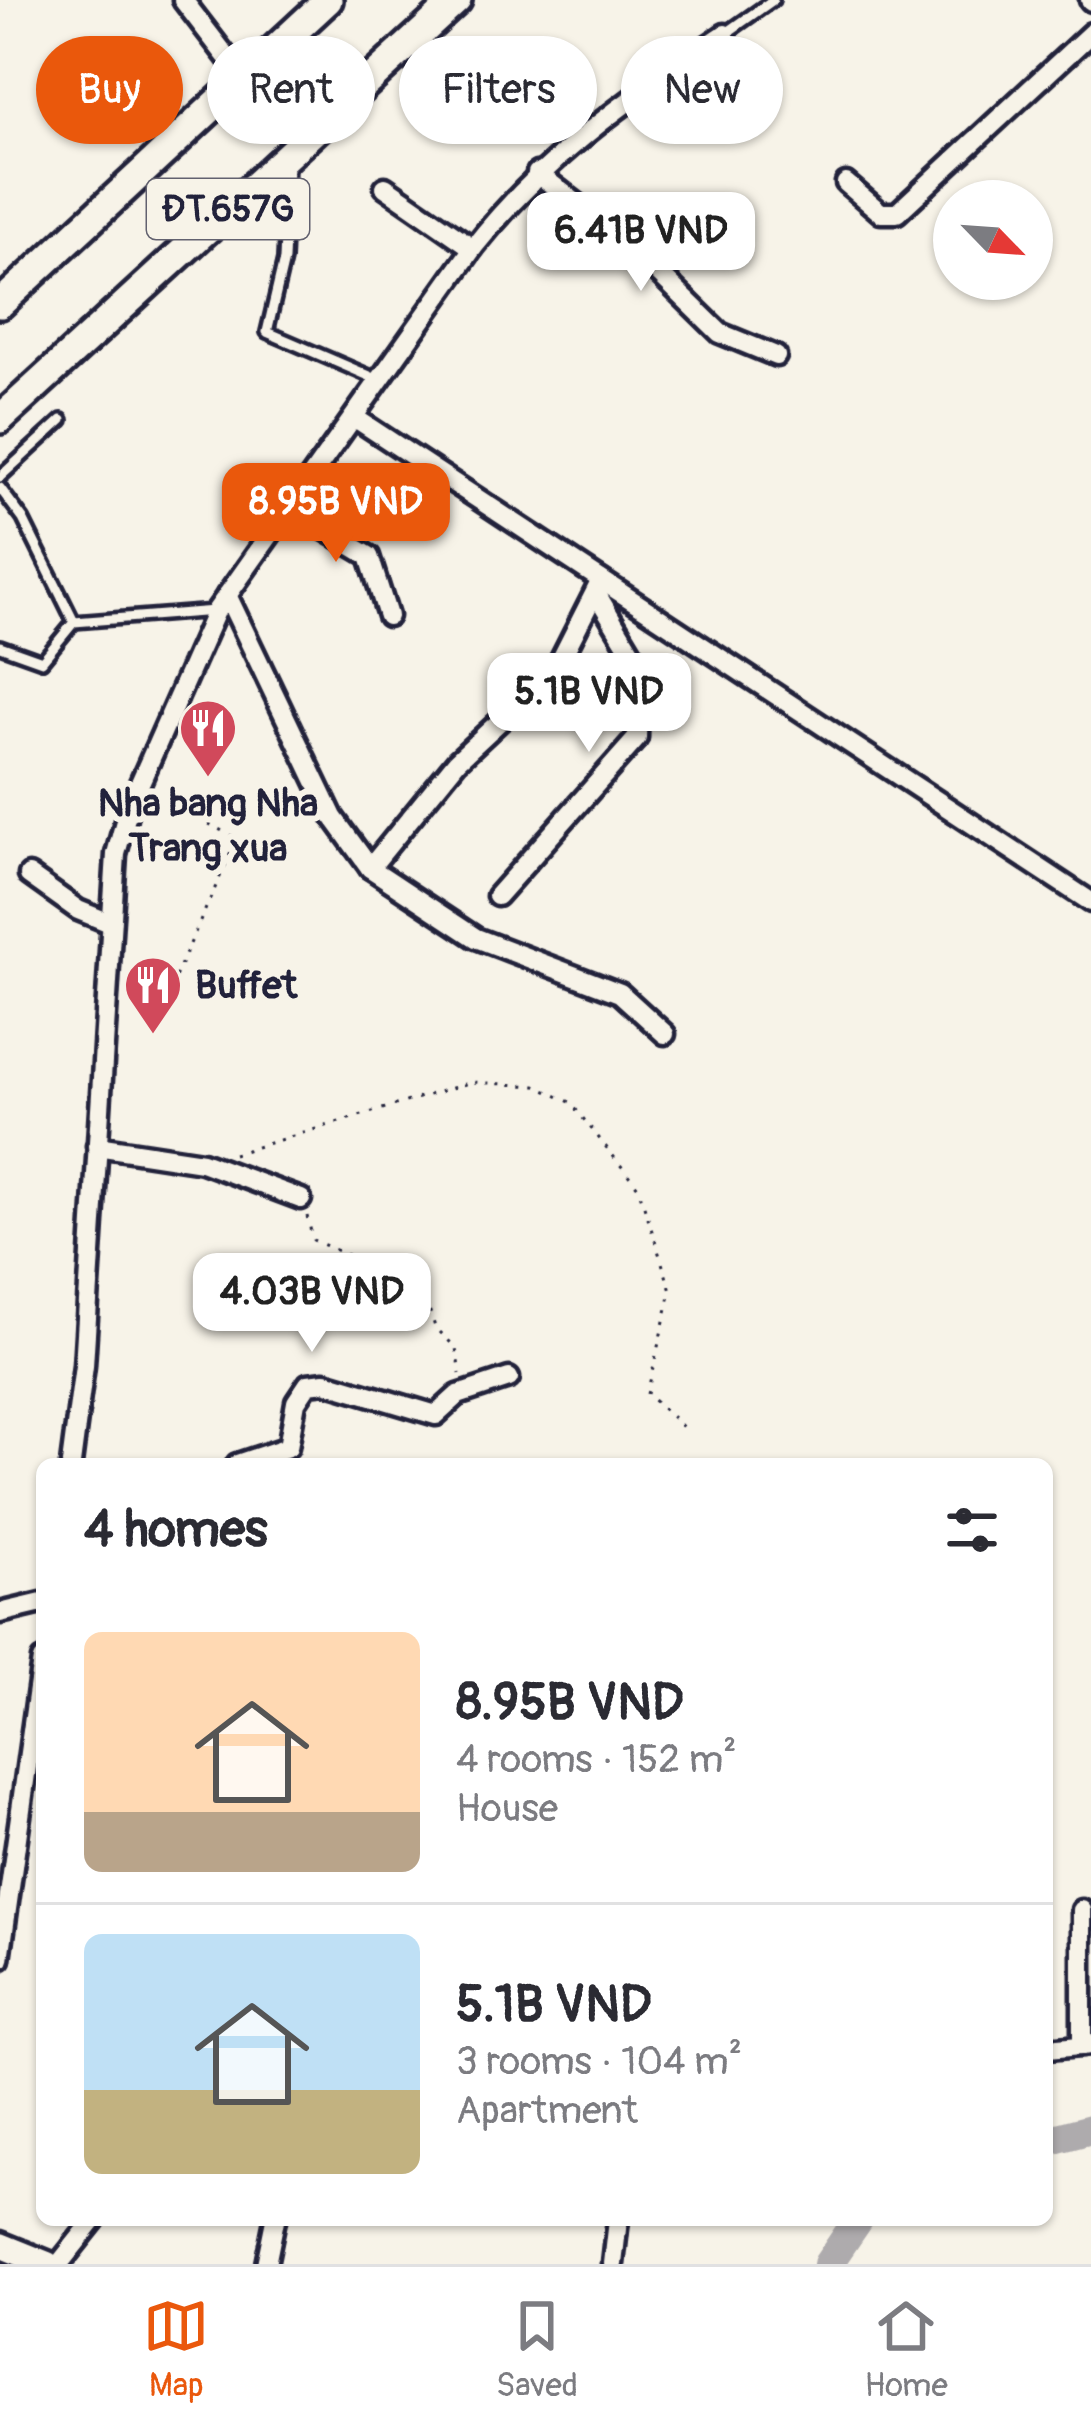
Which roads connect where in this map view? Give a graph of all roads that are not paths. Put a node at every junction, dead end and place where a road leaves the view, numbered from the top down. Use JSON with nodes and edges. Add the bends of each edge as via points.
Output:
{"nodes":[{"id":1,"x":184,"y":0,"type":"edge"},
{"id":2,"x":328,"y":0,"type":"edge"},
{"id":3,"x":457,"y":0,"type":"edge"},
{"id":4,"x":773,"y":0,"type":"edge"},
{"id":5,"x":204,"y":8,"type":"edge"},
{"id":6,"x":1091,"y":33,"type":"edge"},
{"id":7,"x":725,"y":34,"type":"joint"},
{"id":8,"x":220,"y":36,"type":"edge"},
{"id":9,"x":289,"y":36,"type":"edge"},
{"id":10,"x":207,"y":111,"type":"edge"},
{"id":11,"x":288,"y":154,"type":"junction"},
{"id":12,"x":537,"y":173,"type":"junction"},
{"id":13,"x":846,"y":183,"type":"dead end"},
{"id":14,"x":386,"y":187,"type":"dead end"},
{"id":15,"x":473,"y":248,"type":"junction"},
{"id":16,"x":0,"y":304,"type":"edge"},
{"id":17,"x":776,"y":356,"type":"dead end"},
{"id":18,"x":381,"y":381,"type":"junction"},
{"id":19,"x":355,"y":418,"type":"junction"},
{"id":20,"x":0,"y":419,"type":"edge"},
{"id":21,"x":62,"y":419,"type":"dead end"},
{"id":22,"x":0,"y":477,"type":"edge"},
{"id":23,"x":0,"y":488,"type":"edge"},
{"id":24,"x":290,"y":508,"type":"junction"},
{"id":25,"x":599,"y":587,"type":"junction"},
{"id":26,"x":221,"y":603,"type":"junction"},
{"id":27,"x":388,"y":616,"type":"dead end"},
{"id":28,"x":74,"y":622,"type":"junction"},
{"id":29,"x":0,"y":646,"type":"edge"},
{"id":30,"x":370,"y":868,"type":"junction"},
{"id":31,"x":29,"y":875,"type":"dead end"},
{"id":32,"x":497,"y":896,"type":"dead end"},
{"id":33,"x":1091,"y":902,"type":"edge"},
{"id":34,"x":110,"y":922,"type":"junction"},
{"id":35,"x":665,"y":1034,"type":"dead end"},
{"id":36,"x":98,"y":1146,"type":"junction"},
{"id":37,"x":301,"y":1199,"type":"road end"},
{"id":38,"x":508,"y":1378,"type":"dead end"},
{"id":39,"x":72,"y":1458,"type":"edge"},
{"id":40,"x":255,"y":1458,"type":"edge"},
{"id":41,"x":36,"y":1604,"type":"edge"},
{"id":42,"x":0,"y":1613,"type":"edge"},
{"id":43,"x":36,"y":1703,"type":"edge"},
{"id":44,"x":1082,"y":1910,"type":"dead end"},
{"id":45,"x":0,"y":1959,"type":"edge"},
{"id":46,"x":1086,"y":2045,"type":"edge"},
{"id":47,"x":1053,"y":2048,"type":"edge"},
{"id":48,"x":89,"y":2226,"type":"edge"},
{"id":49,"x":273,"y":2226,"type":"edge"},
{"id":50,"x":617,"y":2226,"type":"edge"},
{"id":51,"x":0,"y":2245,"type":"edge"},
{"id":52,"x":47,"y":2264,"type":"edge"},
{"id":53,"x":59,"y":2264,"type":"edge"},
{"id":54,"x":266,"y":2264,"type":"edge"},
{"id":55,"x":613,"y":2264,"type":"edge"}],
"edges":[{"from":1,"to":5,"type":"street"},
{"from":2,"to":9,"type":"main road","number":"ĐT.657G"},
{"from":3,"to":11,"type":"main road","number":"ĐT.657G"},
{"from":4,"to":7,"type":"lane"},
{"from":5,"to":8,"type":"street"},
{"from":6,"to":13,"type":"street","via":[[896,213],[881,213]]},
{"from":7,"to":12,"type":"street","via":[[595,122]]},
{"from":10,"to":16,"type":"main road","number":"ĐT.657G"},
{"from":11,"to":18,"type":"lane","via":[[284,260],[267,332]]},
{"from":11,"to":20,"type":"main road","number":"ĐT.657G"},
{"from":12,"to":15,"type":"street"},
{"from":12,"to":17,"type":"street","via":[[628,243],[720,333]]},
{"from":14,"to":15,"type":"street"},
{"from":15,"to":18,"type":"street"},
{"from":18,"to":19,"type":"street"},
{"from":19,"to":24,"type":"street"},
{"from":19,"to":25,"type":"street"},
{"from":21,"to":22,"type":"lane"},
{"from":23,"to":28,"type":"lane"},
{"from":24,"to":26,"type":"street"},
{"from":24,"to":27,"type":"street","via":[[369,556]]},
{"from":25,"to":30,"type":"street","via":[[556,669],[457,761]]},
{"from":25,"to":32,"type":"street","via":[[639,665],[637,738]]},
{"from":25,"to":33,"type":"street"},
{"from":26,"to":28,"type":"lane"},
{"from":26,"to":30,"type":"street","via":[[334,817]]},
{"from":26,"to":34,"type":"street","via":[[120,833]]},
{"from":28,"to":29,"type":"lane","via":[[42,661]]},
{"from":30,"to":35,"type":"street","via":[[476,938],[620,993]]},
{"from":31,"to":34,"type":"street"},
{"from":34,"to":36,"type":"street"},
{"from":36,"to":37,"type":"street","via":[[202,1162]]},
{"from":36,"to":39,"type":"street"},
{"from":38,"to":40,"type":"street","via":[[458,1395],[436,1415],[316,1381],[300,1392],[288,1447]]},
{"from":41,"to":42,"type":"street"},
{"from":43,"to":45,"type":"street"},
{"from":44,"to":46,"type":"street"},
{"from":46,"to":47,"type":"street"},
{"from":48,"to":53,"type":"street"},
{"from":49,"to":54,"type":"street"},
{"from":50,"to":55,"type":"street"},
{"from":51,"to":52,"type":"street"}]}
